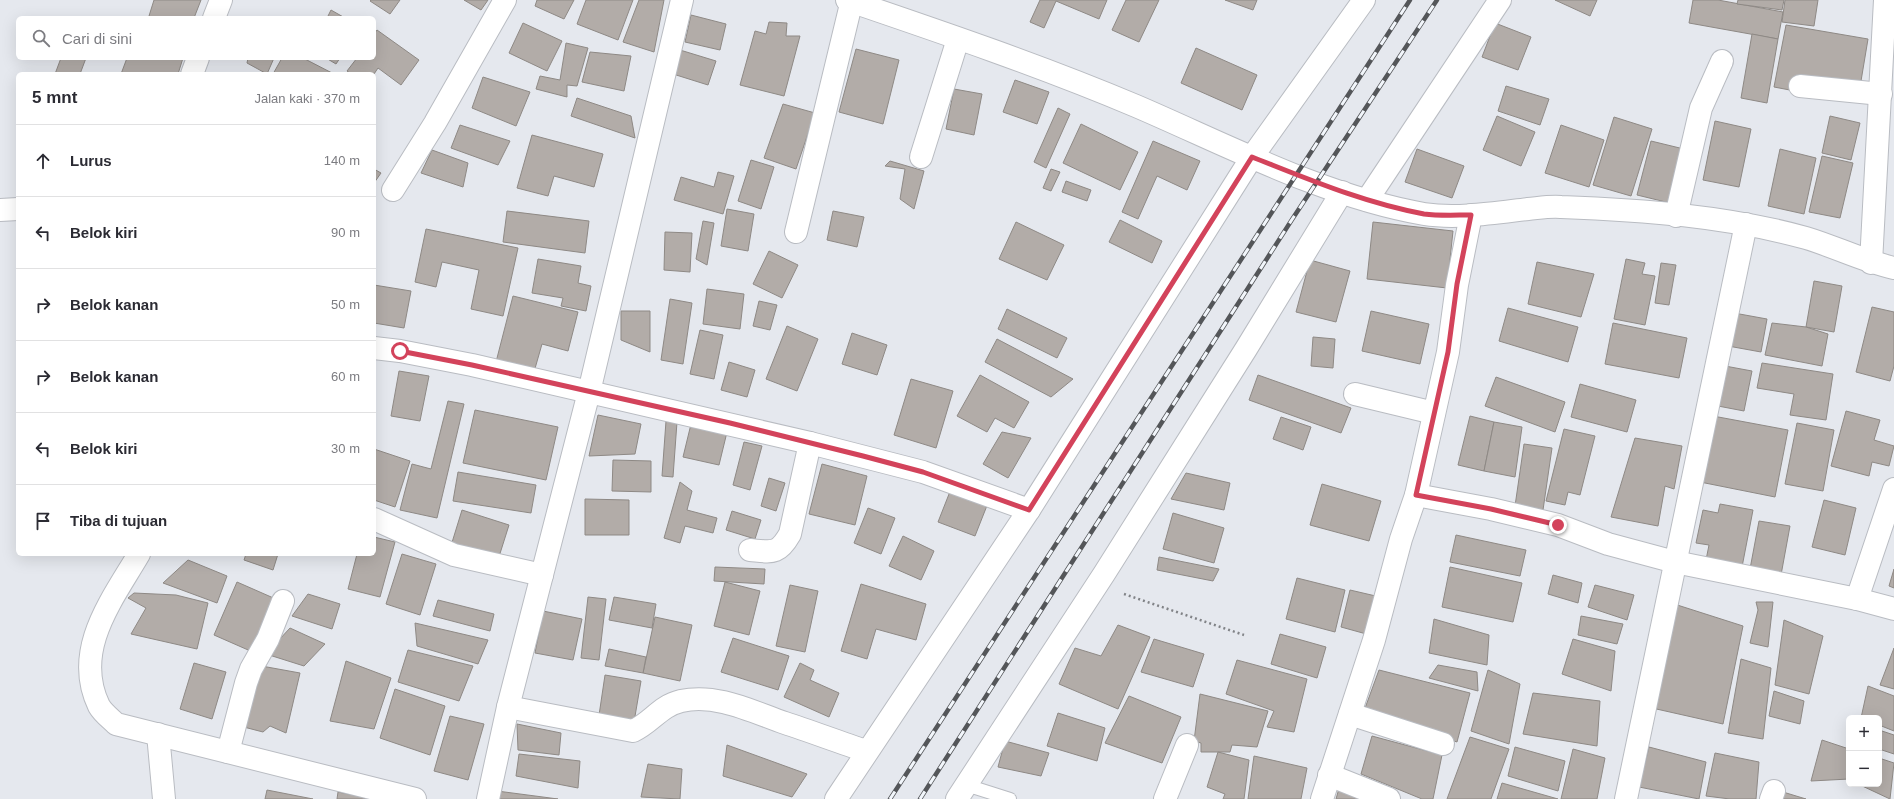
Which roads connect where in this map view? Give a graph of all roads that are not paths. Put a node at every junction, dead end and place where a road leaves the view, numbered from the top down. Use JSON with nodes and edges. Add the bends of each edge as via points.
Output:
{"nodes":[{"id":1,"x":221,"y":0,"type":"edge"},
{"id":2,"x":505,"y":0,"type":"edge"},
{"id":3,"x":682,"y":0,"type":"edge"},
{"id":4,"x":1364,"y":0,"type":"edge"},
{"id":5,"x":1500,"y":0,"type":"edge"},
{"id":6,"x":1885,"y":0,"type":"edge"},
{"id":7,"x":850,"y":1,"type":"edge"},
{"id":8,"x":215,"y":16,"type":"edge"},
{"id":9,"x":958,"y":39,"type":"junction"},
{"id":10,"x":197,"y":60,"type":"edge"},
{"id":11,"x":1722,"y":61,"type":"dead end"},
{"id":12,"x":193,"y":72,"type":"edge"},
{"id":13,"x":1800,"y":86,"type":"dead end"},
{"id":14,"x":1880,"y":94,"type":"junction"},
{"id":15,"x":921,"y":157,"type":"dead end"},
{"id":16,"x":1252,"y":157,"type":"junction"},
{"id":17,"x":393,"y":190,"type":"dead end"},
{"id":18,"x":1342,"y":192,"type":"junction"},
{"id":19,"x":1367,"y":200,"type":"junction"},
{"id":20,"x":16,"y":209,"type":"edge"},
{"id":21,"x":0,"y":210,"type":"edge"},
{"id":22,"x":1471,"y":215,"type":"junction"},
{"id":23,"x":1676,"y":216,"type":"junction"},
{"id":24,"x":1746,"y":224,"type":"junction"},
{"id":25,"x":796,"y":232,"type":"dead end"},
{"id":26,"x":1871,"y":263,"type":"junction"},
{"id":27,"x":1894,"y":268,"type":"edge"},
{"id":28,"x":376,"y":348,"type":"edge"},
{"id":29,"x":589,"y":392,"type":"junction"},
{"id":30,"x":1355,"y":394,"type":"dead end"},
{"id":31,"x":1434,"y":413,"type":"junction"},
{"id":32,"x":810,"y":442,"type":"junction"},
{"id":33,"x":1894,"y":489,"type":"edge"},
{"id":34,"x":1416,"y":495,"type":"junction"},
{"id":35,"x":1029,"y":510,"type":"junction"},
{"id":36,"x":376,"y":520,"type":"edge"},
{"id":37,"x":750,"y":550,"type":"dead end"},
{"id":38,"x":138,"y":556,"type":"edge"},
{"id":39,"x":1675,"y":562,"type":"junction"},
{"id":40,"x":542,"y":575,"type":"junction"},
{"id":41,"x":1857,"y":599,"type":"junction"},
{"id":42,"x":283,"y":600,"type":"dead end"},
{"id":43,"x":1894,"y":609,"type":"edge"},
{"id":44,"x":508,"y":707,"type":"junction"},
{"id":45,"x":1350,"y":714,"type":"junction"},
{"id":46,"x":158,"y":734,"type":"junction"},
{"id":47,"x":1443,"y":744,"type":"dead end"},
{"id":48,"x":1187,"y":745,"type":"dead end"},
{"id":49,"x":866,"y":751,"type":"junction"},
{"id":50,"x":228,"y":752,"type":"junction"},
{"id":51,"x":1329,"y":775,"type":"junction"},
{"id":52,"x":962,"y":792,"type":"edge"},
{"id":53,"x":164,"y":799,"type":"edge"},
{"id":54,"x":416,"y":799,"type":"edge"},
{"id":55,"x":488,"y":799,"type":"edge"},
{"id":56,"x":836,"y":799,"type":"edge"},
{"id":57,"x":1010,"y":799,"type":"edge"},
{"id":58,"x":1165,"y":799,"type":"edge"},
{"id":59,"x":1322,"y":799,"type":"edge"},
{"id":60,"x":1390,"y":799,"type":"edge"},
{"id":61,"x":1626,"y":799,"type":"edge"}],
"edges":[{"from":1,"to":8,"type":"street"},
{"from":2,"to":17,"type":"street","via":[[436,124]]},
{"from":3,"to":29,"type":"street"},
{"from":4,"to":16,"type":"street"},
{"from":5,"to":19,"type":"street"},
{"from":6,"to":14,"type":"street"},
{"from":7,"to":9,"type":"street"},
{"from":7,"to":25,"type":"street"},
{"from":9,"to":15,"type":"street"},
{"from":9,"to":16,"type":"street","via":[[1109,95]]},
{"from":10,"to":12,"type":"street"},
{"from":11,"to":23,"type":"street","via":[[1702,108]]},
{"from":13,"to":14,"type":"street"},
{"from":14,"to":26,"type":"street"},
{"from":16,"to":18,"type":"street"},
{"from":16,"to":35,"type":"street"},
{"from":18,"to":19,"type":"street"},
{"from":18,"to":52,"type":"street","via":[[1097,585]]},
{"from":19,"to":22,"type":"street","via":[[1426,214]]},
{"from":20,"to":21,"type":"street"},
{"from":22,"to":23,"type":"street","via":[[1557,206]]},
{"from":22,"to":31,"type":"street","via":[[1457,284],[1448,352]]},
{"from":23,"to":24,"type":"street"},
{"from":24,"to":26,"type":"street","via":[[1807,239]]},
{"from":24,"to":39,"type":"street"},
{"from":26,"to":27,"type":"street"},
{"from":28,"to":29,"type":"street","via":[[465,364]]},
{"from":29,"to":32,"type":"street"},
{"from":29,"to":40,"type":"street"},
{"from":30,"to":31,"type":"street"},
{"from":31,"to":34,"type":"street"},
{"from":32,"to":35,"type":"street","via":[[923,472]]},
{"from":32,"to":37,"type":"street","via":[[790,534],[783,546],[771,552]]},
{"from":33,"to":41,"type":"street"},
{"from":34,"to":39,"type":"street","via":[[1558,525],[1608,544]]},
{"from":34,"to":45,"type":"street"},
{"from":35,"to":49,"type":"street"},
{"from":36,"to":40,"type":"street","via":[[454,555]]},
{"from":38,"to":46,"type":"street","via":[[107,606],[93,639],[90,665],[93,687],[100,707],[116,724]]},
{"from":39,"to":41,"type":"street"},
{"from":39,"to":61,"type":"street"},
{"from":40,"to":44,"type":"street"},
{"from":41,"to":43,"type":"street"},
{"from":42,"to":50,"type":"street","via":[[268,639],[251,669]]},
{"from":44,"to":49,"type":"street","via":[[633,731],[664,707],[682,700],[709,699],[734,704]]},
{"from":44,"to":55,"type":"street"},
{"from":45,"to":47,"type":"street"},
{"from":45,"to":51,"type":"street"},
{"from":46,"to":50,"type":"street"},
{"from":46,"to":53,"type":"street"},
{"from":48,"to":58,"type":"street"},
{"from":49,"to":56,"type":"street"},
{"from":50,"to":54,"type":"street"},
{"from":51,"to":59,"type":"street"},
{"from":51,"to":60,"type":"street"},
{"from":52,"to":57,"type":"lane"}]}
